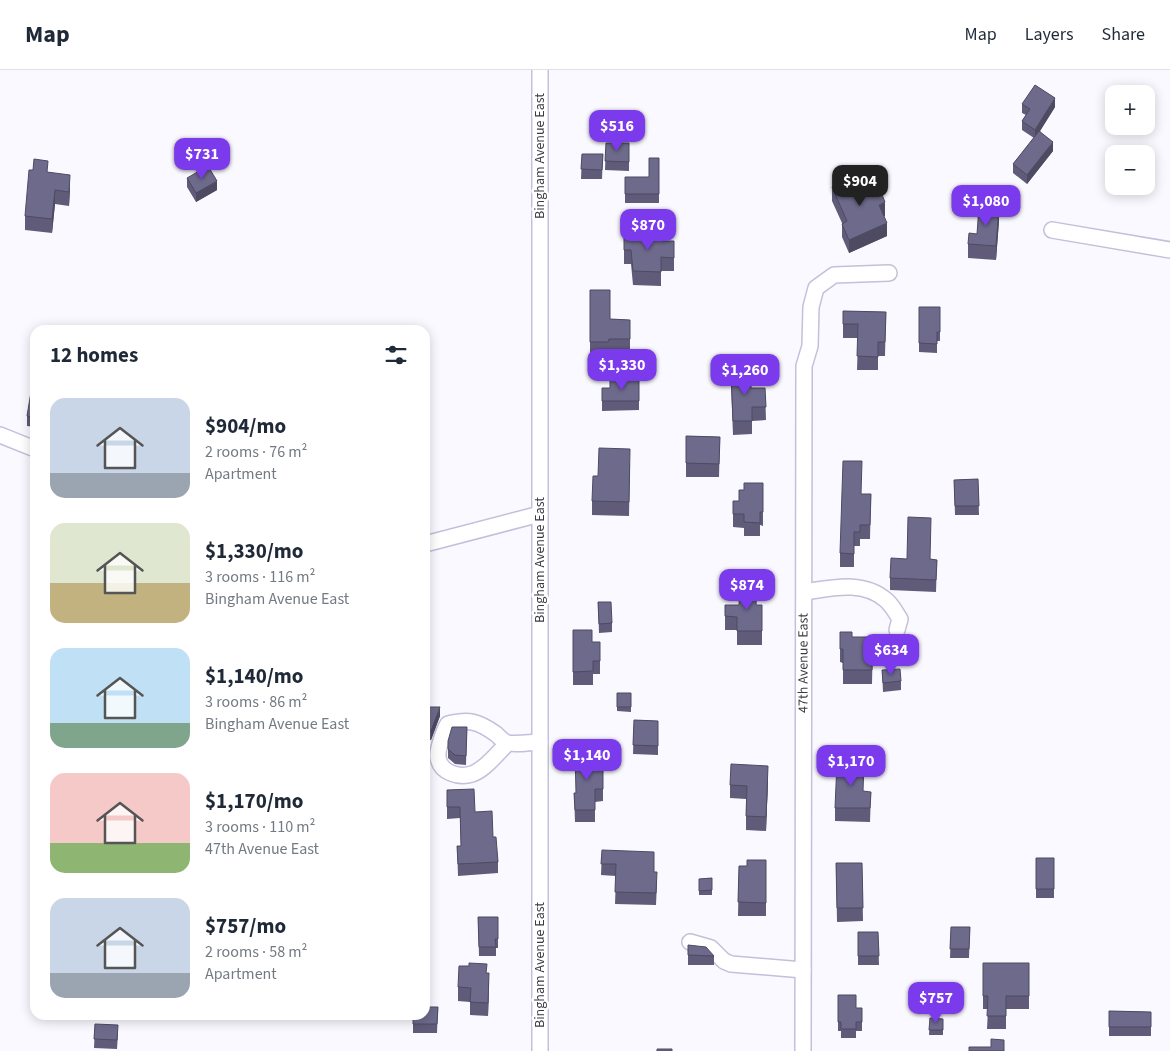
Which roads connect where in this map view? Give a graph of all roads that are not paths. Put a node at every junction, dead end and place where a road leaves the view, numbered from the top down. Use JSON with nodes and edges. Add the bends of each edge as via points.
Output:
{"nodes":[{"id":1,"x":540,"y":70,"type":"edge"},
{"id":2,"x":1052,"y":230,"type":"dead end"},
{"id":3,"x":1170,"y":250,"type":"edge"},
{"id":4,"x":889,"y":273,"type":"dead end"},
{"id":5,"x":0,"y":435,"type":"edge"},
{"id":6,"x":30,"y":448,"type":"edge"},
{"id":7,"x":540,"y":514,"type":"junction"},
{"id":8,"x":430,"y":543,"type":"edge"},
{"id":9,"x":804,"y":592,"type":"junction"},
{"id":10,"x":897,"y":630,"type":"dead end"},
{"id":11,"x":540,"y":742,"type":"junction"},
{"id":12,"x":508,"y":743,"type":"junction"},
{"id":13,"x":690,"y":942,"type":"dead end"},
{"id":14,"x":803,"y":970,"type":"junction"},
{"id":15,"x":540,"y":1051,"type":"edge"},
{"id":16,"x":803,"y":1051,"type":"edge"}],
"edges":[{"from":1,"to":7,"type":"street","name":"Bingham Avenue East"},
{"from":2,"to":3,"type":"street"},
{"from":4,"to":9,"type":"street","name":"47th Avenue East","via":[[834,275],[816,288],[810,307],[810,346],[804,366]]},
{"from":5,"to":6,"type":"street"},
{"from":7,"to":8,"type":"street"},
{"from":7,"to":11,"type":"street","name":"Bingham Avenue East"},
{"from":9,"to":10,"type":"street","via":[[855,586],[873,591],[887,601],[900,619]]},
{"from":9,"to":14,"type":"street","name":"47th Avenue East"},
{"from":11,"to":12,"type":"street"},
{"from":11,"to":15,"type":"street","name":"Bingham Avenue East"},
{"from":12,"to":12,"type":"street","via":[[488,728],[471,721],[461,721],[448,724],[438,758],[448,772],[458,776],[470,774],[478,771]]},
{"from":13,"to":14,"type":"street","via":[[711,948],[731,964]]},
{"from":14,"to":16,"type":"street","name":"47th Avenue East"}]}
